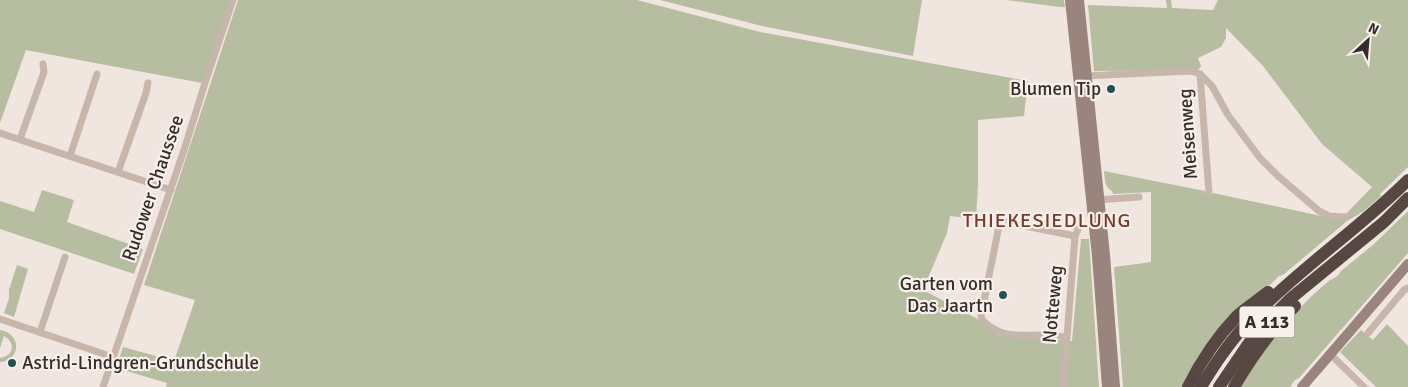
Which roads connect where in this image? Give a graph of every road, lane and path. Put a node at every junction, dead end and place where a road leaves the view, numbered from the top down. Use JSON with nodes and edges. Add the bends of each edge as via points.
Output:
{"nodes":[{"id":1,"x":233,"y":0,"type":"edge"},
{"id":2,"x":1070,"y":0,"type":"edge"},
{"id":3,"x":1078,"y":0,"type":"edge"},
{"id":4,"x":43,"y":64,"type":"dead end"},
{"id":5,"x":97,"y":74,"type":"dead end"},
{"id":6,"x":1200,"y":74,"type":"junction"},
{"id":7,"x":1082,"y":76,"type":"junction"},
{"id":8,"x":148,"y":83,"type":"dead end"},
{"id":9,"x":0,"y":133,"type":"edge"},
{"id":10,"x":20,"y":139,"type":"junction"},
{"id":11,"x":70,"y":156,"type":"junction"},
{"id":12,"x":118,"y":172,"type":"junction"},
{"id":13,"x":1408,"y":180,"type":"edge"},
{"id":14,"x":171,"y":190,"type":"junction"},
{"id":15,"x":1209,"y":193,"type":"dead end"},
{"id":16,"x":1140,"y":197,"type":"dead end"},
{"id":17,"x":1095,"y":200,"type":"junction"},
{"id":18,"x":1403,"y":202,"type":"edge"},
{"id":19,"x":1346,"y":217,"type":"dead end"},
{"id":20,"x":1080,"y":225,"type":"dead end"},
{"id":21,"x":1075,"y":236,"type":"junction"},
{"id":22,"x":66,"y":257,"type":"dead end"},
{"id":23,"x":1408,"y":264,"type":"edge"},
{"id":24,"x":1328,"y":269,"type":"junction"},
{"id":25,"x":1288,"y":283,"type":"junction"},
{"id":26,"x":1408,"y":288,"type":"edge"},
{"id":27,"x":0,"y":319,"type":"edge"},
{"id":28,"x":40,"y":332,"type":"junction"},
{"id":29,"x":1368,"y":333,"type":"dead end"},
{"id":30,"x":1066,"y":337,"type":"junction"},
{"id":31,"x":1330,"y":354,"type":"junction"},
{"id":32,"x":113,"y":357,"type":"junction"},
{"id":33,"x":103,"y":387,"type":"edge"},
{"id":34,"x":1063,"y":387,"type":"edge"},
{"id":35,"x":1106,"y":387,"type":"edge"},
{"id":36,"x":1115,"y":387,"type":"edge"},
{"id":37,"x":1188,"y":387,"type":"edge"},
{"id":38,"x":1201,"y":387,"type":"edge"},
{"id":39,"x":1219,"y":387,"type":"edge"},
{"id":40,"x":1234,"y":387,"type":"edge"},
{"id":41,"x":1302,"y":387,"type":"edge"},
{"id":42,"x":1364,"y":387,"type":"edge"}],
"edges":[{"from":1,"to":14,"type":"street","name":"Rudower Chaussee"},
{"from":2,"to":7,"type":"main road"},
{"from":3,"to":7,"type":"main road"},
{"from":4,"to":10,"type":"street","via":[[44,72]]},
{"from":5,"to":11,"type":"street"},
{"from":6,"to":7,"type":"street","via":[[1191,71]]},
{"from":6,"to":15,"type":"street","name":"Meisenweg"},
{"from":6,"to":19,"type":"street","via":[[1212,86],[1228,115],[1260,158],[1278,176],[1319,210],[1329,216]]},
{"from":7,"to":17,"type":"main road"},
{"from":8,"to":12,"type":"street"},
{"from":9,"to":10,"type":"street"},
{"from":10,"to":11,"type":"street"},
{"from":11,"to":12,"type":"street"},
{"from":12,"to":14,"type":"street"},
{"from":13,"to":25,"type":"highway","number":"A 113","via":[[1375,212]]},
{"from":14,"to":32,"type":"street","name":"Rudower Chaussee"},
{"from":16,"to":17,"type":"street"},
{"from":17,"to":35,"type":"main road"},
{"from":17,"to":36,"type":"main road","via":[[1109,301]]},
{"from":18,"to":24,"type":"highway","number":"A 113"},
{"from":20,"to":21,"type":"street","name":"Notteweg"},
{"from":21,"to":30,"type":"street","name":"Notteweg"},
{"from":21,"to":30,"type":"street","via":[[1000,222],[981,319],[996,332],[1004,334]]},
{"from":22,"to":28,"type":"street"},
{"from":23,"to":31,"type":"main road"},
{"from":24,"to":39,"type":"highway","number":"A 113","via":[[1274,315],[1249,343]]},
{"from":24,"to":40,"type":"highway","via":[[1258,350]]},
{"from":25,"to":37,"type":"highway","via":[[1275,286],[1238,315],[1208,352]]},
{"from":25,"to":38,"type":"highway","number":"A 113","via":[[1223,353]]},
{"from":26,"to":29,"type":"street"},
{"from":27,"to":28,"type":"street"},
{"from":28,"to":32,"type":"street"},
{"from":30,"to":34,"type":"street","name":"Notteweg"},
{"from":31,"to":41,"type":"main road"},
{"from":31,"to":42,"type":"street"},
{"from":32,"to":33,"type":"street","name":"Rudower Chaussee"}]}
